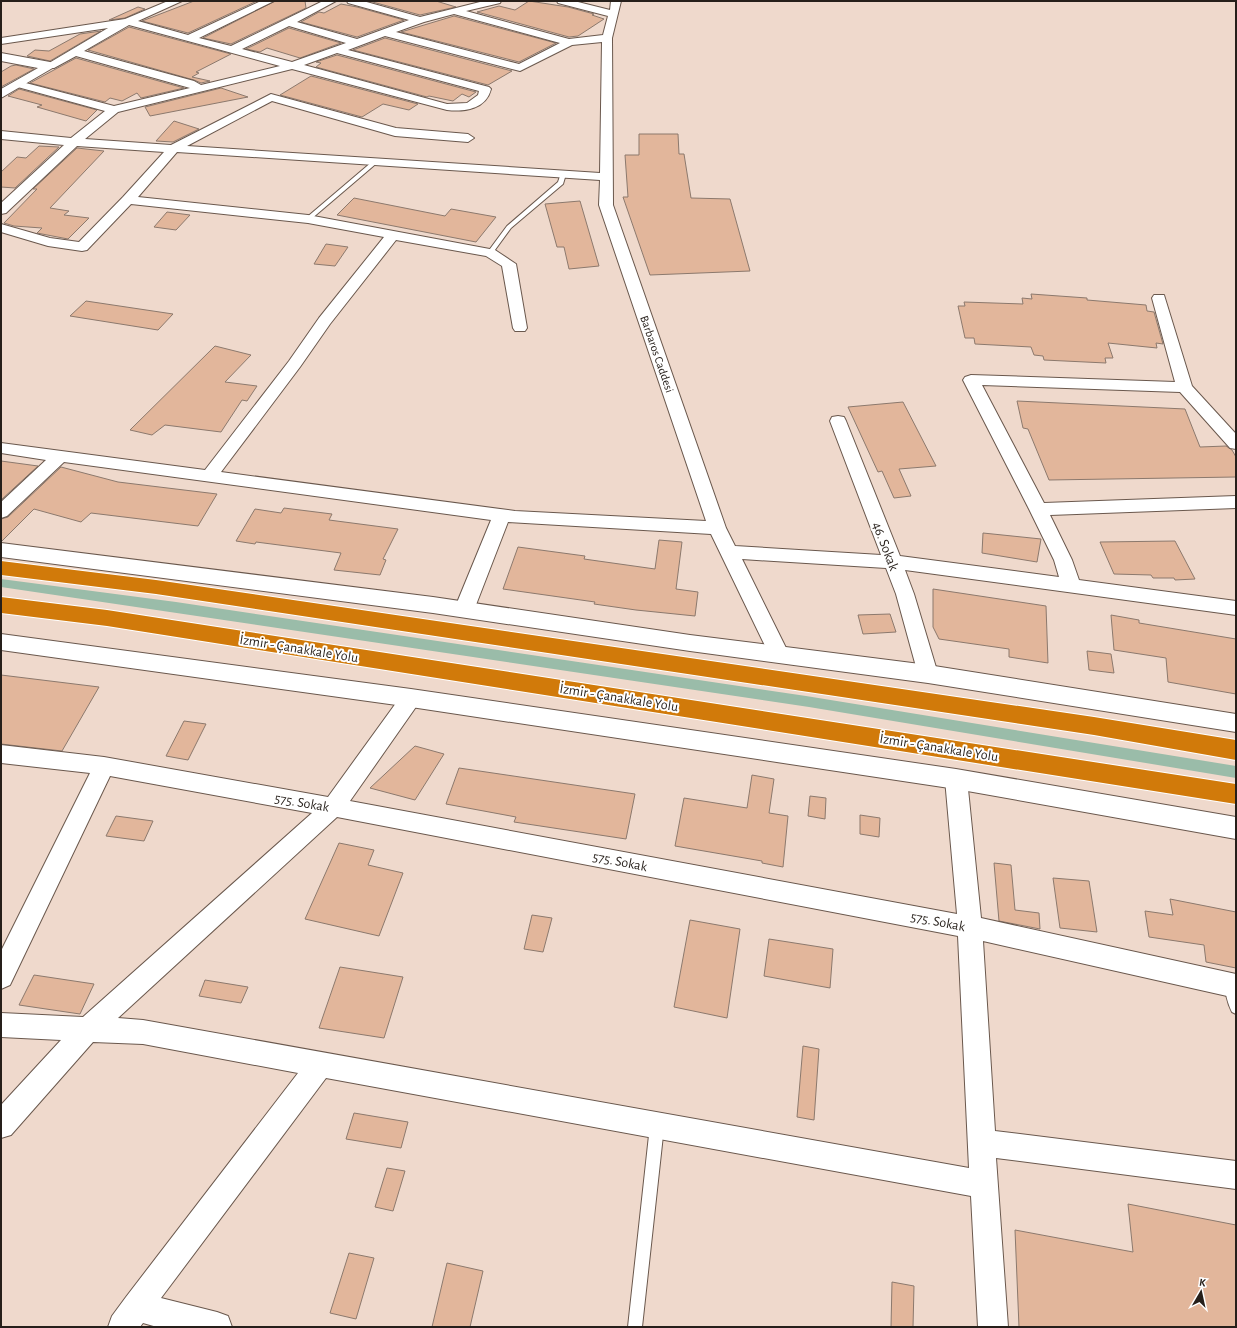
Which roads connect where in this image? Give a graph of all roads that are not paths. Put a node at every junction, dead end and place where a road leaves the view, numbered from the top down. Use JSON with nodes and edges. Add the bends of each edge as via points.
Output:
{"nodes":[{"id":1,"x":176,"y":1,"type":"edge"},
{"id":2,"x":269,"y":1,"type":"edge"},
{"id":3,"x":331,"y":1,"type":"edge"},
{"id":4,"x":352,"y":1,"type":"edge"},
{"id":5,"x":461,"y":1,"type":"edge"},
{"id":6,"x":496,"y":1,"type":"edge"},
{"id":7,"x":562,"y":1,"type":"edge"},
{"id":8,"x":616,"y":1,"type":"edge"},
{"id":9,"x":477,"y":5,"type":"junction"},
{"id":10,"x":453,"y":11,"type":"junction"},
{"id":11,"x":614,"y":14,"type":"junction"},
{"id":12,"x":420,"y":20,"type":"junction"},
{"id":13,"x":128,"y":22,"type":"junction"},
{"id":14,"x":287,"y":22,"type":"junction"},
{"id":15,"x":386,"y":33,"type":"junction"},
{"id":16,"x":607,"y":38,"type":"junction"},
{"id":17,"x":187,"y":39,"type":"junction"},
{"id":18,"x":1,"y":41,"type":"edge"},
{"id":19,"x":569,"y":42,"type":"junction"},
{"id":20,"x":358,"y":43,"type":"junction"},
{"id":21,"x":231,"y":50,"type":"junction"},
{"id":22,"x":337,"y":50,"type":"junction"},
{"id":23,"x":75,"y":52,"type":"junction"},
{"id":24,"x":1,"y":57,"type":"edge"},
{"id":25,"x":50,"y":66,"type":"junction"},
{"id":26,"x":292,"y":66,"type":"junction"},
{"id":27,"x":18,"y":84,"type":"junction"},
{"id":28,"x":199,"y":89,"type":"junction"},
{"id":29,"x":1,"y":94,"type":"edge"},
{"id":30,"x":114,"y":110,"type":"junction"},
{"id":31,"x":1,"y":135,"type":"edge"},
{"id":32,"x":468,"y":138,"type":"dead end"},
{"id":33,"x":74,"y":142,"type":"junction"},
{"id":34,"x":174,"y":148,"type":"junction"},
{"id":35,"x":375,"y":162,"type":"junction"},
{"id":36,"x":563,"y":174,"type":"junction"},
{"id":37,"x":606,"y":177,"type":"junction"},
{"id":38,"x":1,"y":190,"type":"edge"},
{"id":39,"x":20,"y":192,"type":"junction"},
{"id":40,"x":128,"y":200,"type":"junction"},
{"id":41,"x":1,"y":210,"type":"edge"},
{"id":42,"x":308,"y":219,"type":"junction"},
{"id":43,"x":1,"y":228,"type":"edge"},
{"id":44,"x":393,"y":235,"type":"junction"},
{"id":45,"x":490,"y":253,"type":"junction"},
{"id":46,"x":1159,"y":298,"type":"dead end"},
{"id":47,"x":520,"y":328,"type":"dead end"},
{"id":48,"x":1184,"y":388,"type":"junction"},
{"id":49,"x":838,"y":421,"type":"dead end"},
{"id":50,"x":1236,"y":444,"type":"edge"},
{"id":51,"x":1,"y":448,"type":"edge"},
{"id":52,"x":60,"y":456,"type":"junction"},
{"id":53,"x":209,"y":476,"type":"junction"},
{"id":54,"x":1236,"y":502,"type":"edge"},
{"id":55,"x":1038,"y":509,"type":"junction"},
{"id":56,"x":1,"y":512,"type":"edge"},
{"id":57,"x":502,"y":515,"type":"junction"},
{"id":58,"x":716,"y":528,"type":"junction"},
{"id":59,"x":1,"y":550,"type":"edge"},
{"id":60,"x":728,"y":552,"type":"junction"},
{"id":61,"x":893,"y":562,"type":"junction"},
{"id":62,"x":1,"y":568,"type":"edge"},
{"id":63,"x":1071,"y":586,"type":"junction"},
{"id":64,"x":1,"y":605,"type":"edge"},
{"id":65,"x":1236,"y":608,"type":"edge"},
{"id":66,"x":464,"y":610,"type":"junction"},
{"id":67,"x":1,"y":642,"type":"edge"},
{"id":68,"x":779,"y":654,"type":"junction"},
{"id":69,"x":928,"y":674,"type":"junction"},
{"id":70,"x":411,"y":698,"type":"junction"},
{"id":71,"x":1236,"y":723,"type":"edge"},
{"id":72,"x":1236,"y":750,"type":"edge"},
{"id":73,"x":1,"y":754,"type":"edge"},
{"id":74,"x":104,"y":766,"type":"junction"},
{"id":75,"x":956,"y":779,"type":"junction"},
{"id":76,"x":1236,"y":794,"type":"edge"},
{"id":77,"x":333,"y":807,"type":"junction"},
{"id":78,"x":1236,"y":828,"type":"edge"},
{"id":79,"x":970,"y":927,"type":"junction"},
{"id":80,"x":1,"y":977,"type":"edge"},
{"id":81,"x":1234,"y":985,"type":"edge"},
{"id":82,"x":1236,"y":1008,"type":"edge"},
{"id":83,"x":1,"y":1025,"type":"edge"},
{"id":84,"x":88,"y":1029,"type":"junction"},
{"id":85,"x":321,"y":1064,"type":"junction"},
{"id":86,"x":1,"y":1126,"type":"edge"},
{"id":87,"x":657,"y":1126,"type":"junction"},
{"id":88,"x":982,"y":1143,"type":"junction"},
{"id":89,"x":1236,"y":1175,"type":"edge"},
{"id":90,"x":984,"y":1185,"type":"junction"},
{"id":91,"x":130,"y":1317,"type":"edge"},
{"id":92,"x":217,"y":1327,"type":"edge"},
{"id":93,"x":635,"y":1327,"type":"edge"},
{"id":94,"x":993,"y":1327,"type":"edge"}],
"edges":[{"from":1,"to":13,"type":"street"},
{"from":2,"to":17,"type":"street"},
{"from":3,"to":14,"type":"street"},
{"from":4,"to":12,"type":"street"},
{"from":5,"to":9,"type":"street"},
{"from":6,"to":9,"type":"street"},
{"from":7,"to":11,"type":"street"},
{"from":8,"to":11,"type":"street","name":"Barbaros Caddesi"},
{"from":9,"to":10,"type":"street"},
{"from":10,"to":12,"type":"street"},
{"from":10,"to":19,"type":"street"},
{"from":11,"to":16,"type":"street","name":"Barbaros Caddesi"},
{"from":12,"to":15,"type":"street"},
{"from":13,"to":17,"type":"street"},
{"from":13,"to":18,"type":"street"},
{"from":13,"to":23,"type":"street"},
{"from":14,"to":20,"type":"street"},
{"from":14,"to":21,"type":"street"},
{"from":15,"to":19,"type":"street","via":[[520,68]]},
{"from":15,"to":20,"type":"street"},
{"from":16,"to":19,"type":"street"},
{"from":16,"to":37,"type":"street","name":"Barbaros Caddesi"},
{"from":17,"to":21,"type":"street"},
{"from":20,"to":22,"type":"street"},
{"from":21,"to":26,"type":"street"},
{"from":22,"to":26,"type":"street"},
{"from":22,"to":26,"type":"street","via":[[485,89],[484,95],[471,106],[451,108]]},
{"from":23,"to":25,"type":"street"},
{"from":23,"to":28,"type":"street","via":[[190,83]]},
{"from":24,"to":25,"type":"main road"},
{"from":25,"to":27,"type":"main road"},
{"from":26,"to":28,"type":"street"},
{"from":27,"to":29,"type":"main road"},
{"from":27,"to":30,"type":"street"},
{"from":28,"to":30,"type":"street"},
{"from":30,"to":33,"type":"street"},
{"from":31,"to":33,"type":"street"},
{"from":32,"to":34,"type":"street","via":[[395,132],[271,97]]},
{"from":33,"to":34,"type":"street"},
{"from":33,"to":39,"type":"street"},
{"from":34,"to":35,"type":"street"},
{"from":34,"to":40,"type":"street"},
{"from":35,"to":36,"type":"street"},
{"from":35,"to":42,"type":"lane"},
{"from":36,"to":37,"type":"street"},
{"from":36,"to":45,"type":"lane","via":[[561,183],[509,227]]},
{"from":37,"to":58,"type":"street","name":"Barbaros Caddesi","via":[[606,205]]},
{"from":38,"to":39,"type":"street"},
{"from":39,"to":41,"type":"street"},
{"from":40,"to":42,"type":"street"},
{"from":40,"to":43,"type":"street","via":[[82,246],[48,242]]},
{"from":42,"to":44,"type":"street"},
{"from":44,"to":45,"type":"street"},
{"from":44,"to":53,"type":"street","via":[[324,321],[295,364]]},
{"from":45,"to":47,"type":"street","via":[[509,264]]},
{"from":46,"to":48,"type":"street"},
{"from":48,"to":50,"type":"street"},
{"from":48,"to":55,"type":"street","via":[[971,380]]},
{"from":49,"to":61,"type":"street","name":"46. Sokak"},
{"from":51,"to":52,"type":"street"},
{"from":52,"to":53,"type":"street"},
{"from":52,"to":56,"type":"street"},
{"from":53,"to":57,"type":"street"},
{"from":54,"to":55,"type":"street"},
{"from":55,"to":63,"type":"street","via":[[1063,560]]},
{"from":57,"to":58,"type":"street"},
{"from":57,"to":66,"type":"street"},
{"from":58,"to":60,"type":"street","name":"Barbaros Caddesi"},
{"from":59,"to":66,"type":"main road","via":[[148,567]]},
{"from":60,"to":61,"type":"street"},
{"from":60,"to":68,"type":"street","name":"Barbaros Caddesi"},
{"from":61,"to":63,"type":"street"},
{"from":61,"to":69,"type":"street","name":"46. Sokak"},
{"from":62,"to":72,"type":"highway","via":[[188,592],[1094,726]]},
{"from":63,"to":65,"type":"street"},
{"from":64,"to":76,"type":"highway","name":"İzmir - Çanakkale Yolu","via":[[107,618]]},
{"from":66,"to":68,"type":"main road"},
{"from":67,"to":70,"type":"main road"},
{"from":68,"to":69,"type":"main road"},
{"from":69,"to":71,"type":"main road"},
{"from":70,"to":75,"type":"main road"},
{"from":70,"to":77,"type":"street"},
{"from":73,"to":74,"type":"street","name":"575. Sokak"},
{"from":74,"to":77,"type":"street","name":"575. Sokak"},
{"from":74,"to":80,"type":"street"},
{"from":75,"to":78,"type":"main road"},
{"from":75,"to":79,"type":"street"},
{"from":77,"to":79,"type":"street","name":"575. Sokak"},
{"from":77,"to":84,"type":"street"},
{"from":79,"to":81,"type":"street","name":"575. Sokak"},
{"from":79,"to":88,"type":"street"},
{"from":81,"to":82,"type":"lane"},
{"from":83,"to":84,"type":"street"},
{"from":84,"to":85,"type":"street","via":[[143,1032]]},
{"from":84,"to":86,"type":"street"},
{"from":85,"to":87,"type":"street"},
{"from":85,"to":91,"type":"street"},
{"from":87,"to":90,"type":"street"},
{"from":87,"to":93,"type":"lane"},
{"from":88,"to":89,"type":"street"},
{"from":88,"to":90,"type":"street"},
{"from":90,"to":94,"type":"street"},
{"from":91,"to":92,"type":"street"}]}
